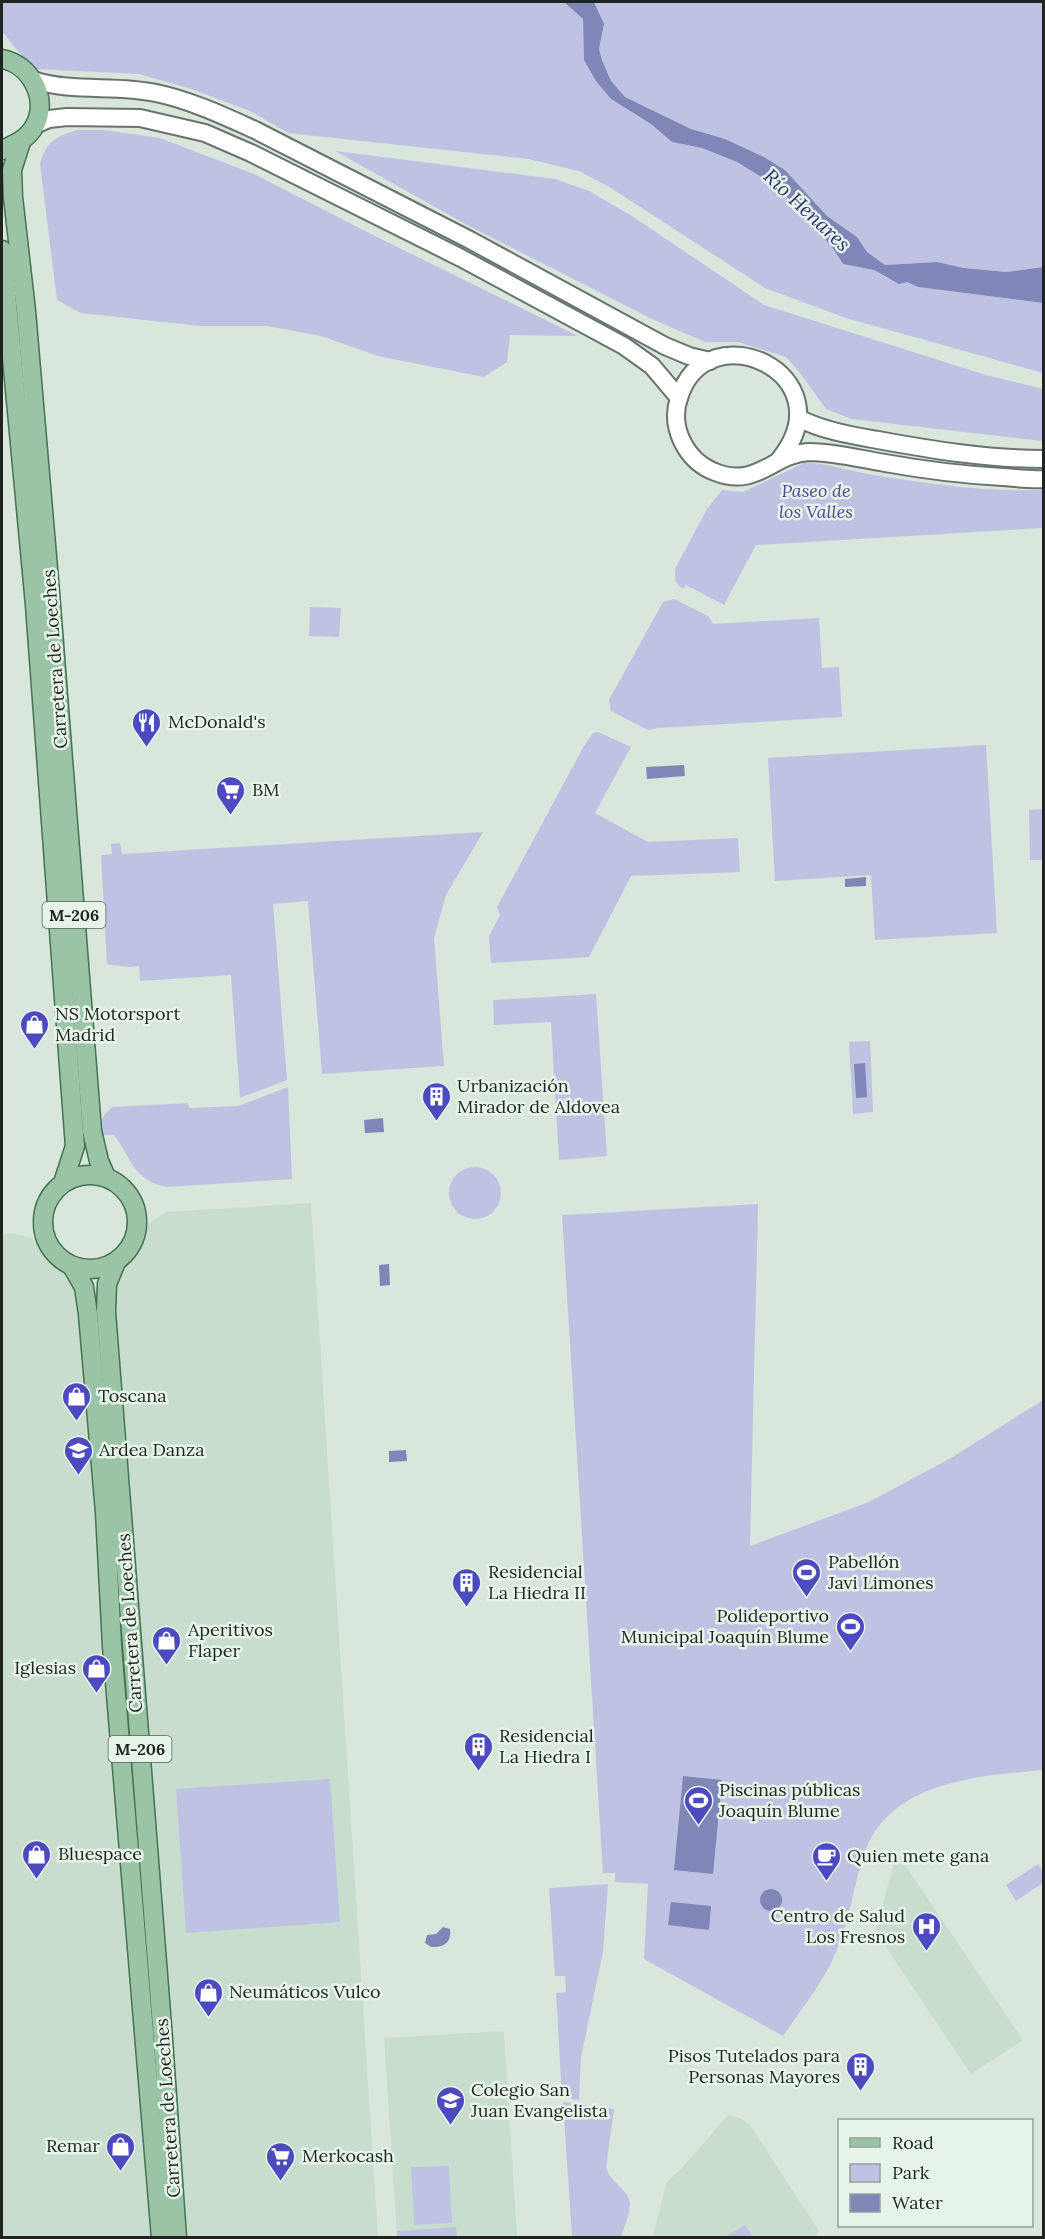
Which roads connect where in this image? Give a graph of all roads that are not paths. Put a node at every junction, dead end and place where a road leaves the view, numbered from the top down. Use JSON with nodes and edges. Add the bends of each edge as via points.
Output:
{"nodes":[{"id":1,"x":3,"y":57,"type":"edge"},
{"id":2,"x":33,"y":80,"type":"junction"},
{"id":3,"x":35,"y":125,"type":"junction"},
{"id":4,"x":21,"y":142,"type":"junction"},
{"id":5,"x":2,"y":150,"type":"edge"},
{"id":6,"x":2,"y":249,"type":"edge"},
{"id":7,"x":710,"y":361,"type":"junction"},
{"id":8,"x":678,"y":398,"type":"junction"},
{"id":9,"x":798,"y":418,"type":"junction"},
{"id":10,"x":1044,"y":459,"type":"edge"},
{"id":11,"x":779,"y":460,"type":"junction"},
{"id":12,"x":1044,"y":479,"type":"edge"},
{"id":13,"x":106,"y":1177,"type":"junction"},
{"id":14,"x":63,"y":1182,"type":"junction"},
{"id":15,"x":116,"y":1262,"type":"junction"},
{"id":16,"x":72,"y":1266,"type":"junction"},
{"id":17,"x":161,"y":2238,"type":"edge"},
{"id":18,"x":177,"y":2238,"type":"edge"}],
"edges":[{"from":1,"to":2,"type":"main road"},
{"from":2,"to":3,"type":"main road","via":[[40,102]]},
{"from":2,"to":7,"type":"main road","via":[[54,87],[156,92],[219,114],[470,240],[665,346]]},
{"from":3,"to":4,"type":"main road","number":"M-206"},
{"from":3,"to":8,"type":"main road","via":[[66,117],[140,118],[205,134],[251,153],[461,258],[624,346],[652,366]]},
{"from":4,"to":5,"type":"main road","number":"M-206"},
{"from":4,"to":13,"type":"main road","name":"Carretera de Loeches","number":"M-206","via":[[12,170],[13,197],[48,568],[92,1131]]},
{"from":6,"to":14,"type":"main road","name":"Carretera de Loeches","number":"M-206","via":[[35,605],[75,1146]]},
{"from":7,"to":8,"type":"main road","via":[[690,376]]},
{"from":7,"to":9,"type":"main road","via":[[730,355],[750,356],[769,363],[784,376],[794,394]]},
{"from":8,"to":11,"type":"main road","via":[[678,432],[689,453],[705,468],[726,476],[746,476],[764,471]]},
{"from":9,"to":10,"type":"main road","via":[[831,431],[908,446],[980,456]]},
{"from":9,"to":11,"type":"main road","via":[[793,441]]},
{"from":11,"to":12,"type":"main road","via":[[810,452],[960,475]]},
{"from":13,"to":14,"type":"main road","via":[[78,1175]]},
{"from":13,"to":15,"type":"main road","number":"M-206","via":[[132,1198],[137,1215],[133,1244]]},
{"from":14,"to":16,"type":"main road","number":"M-206","via":[[48,1198],[42,1224],[54,1253]]},
{"from":15,"to":16,"type":"main road","via":[[91,1269]]},
{"from":15,"to":18,"type":"main road","name":"Carretera de Loeches","number":"M-206","via":[[107,1284],[106,1312]]},
{"from":16,"to":17,"type":"main road","name":"Carretera de Loeches","number":"M-206","via":[[84,1287],[88,1314]]}]}
